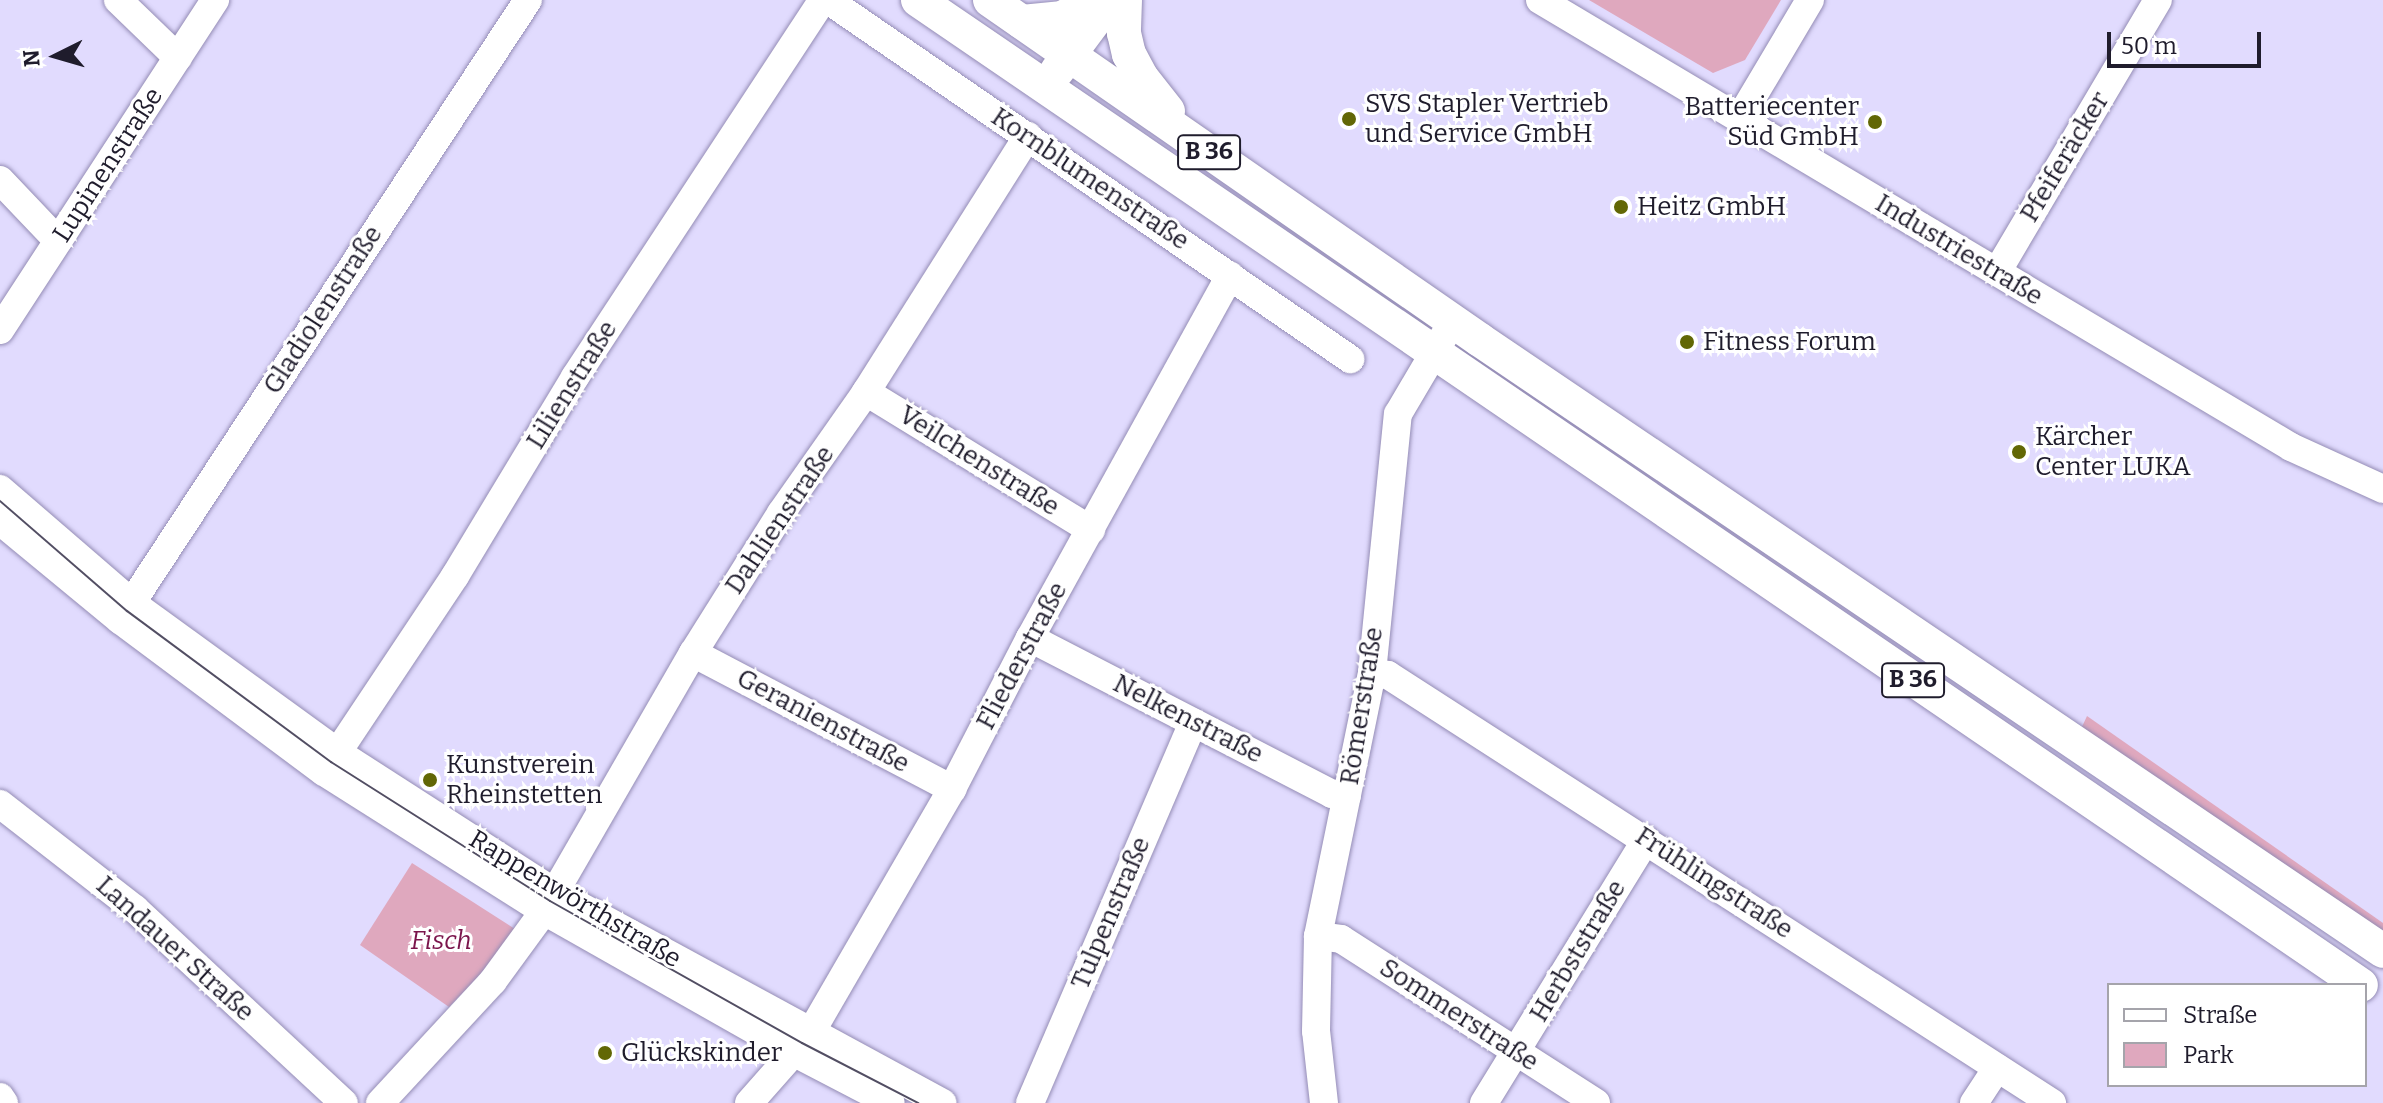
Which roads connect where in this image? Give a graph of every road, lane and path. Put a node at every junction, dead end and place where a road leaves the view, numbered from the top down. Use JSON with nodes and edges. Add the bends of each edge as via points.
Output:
{"nodes":[{"id":1,"x":118,"y":0,"type":"edge"},
{"id":2,"x":215,"y":0,"type":"edge"},
{"id":3,"x":528,"y":0,"type":"edge"},
{"id":4,"x":825,"y":0,"type":"edge"},
{"id":5,"x":918,"y":0,"type":"edge"},
{"id":6,"x":990,"y":0,"type":"edge"},
{"id":7,"x":1092,"y":0,"type":"edge"},
{"id":8,"x":1110,"y":0,"type":"edge"},
{"id":9,"x":1125,"y":0,"type":"edge"},
{"id":10,"x":1540,"y":0,"type":"edge"},
{"id":11,"x":1810,"y":0,"type":"edge"},
{"id":12,"x":2158,"y":0,"type":"edge"},
{"id":13,"x":1022,"y":22,"type":"junction"},
{"id":14,"x":1069,"y":55,"type":"junction"},
{"id":15,"x":178,"y":58,"type":"junction"},
{"id":16,"x":1045,"y":87,"type":"junction"},
{"id":17,"x":1740,"y":118,"type":"junction"},
{"id":18,"x":1028,"y":136,"type":"junction"},
{"id":19,"x":1190,"y":139,"type":"junction"},
{"id":20,"x":0,"y":180,"type":"edge"},
{"id":21,"x":58,"y":241,"type":"junction"},
{"id":22,"x":1997,"y":272,"type":"junction"},
{"id":23,"x":1230,"y":275,"type":"junction"},
{"id":24,"x":1452,"y":320,"type":"junction"},
{"id":25,"x":0,"y":330,"type":"edge"},
{"id":26,"x":1434,"y":354,"type":"junction"},
{"id":27,"x":1350,"y":359,"type":"dead end"},
{"id":28,"x":866,"y":392,"type":"junction"},
{"id":29,"x":0,"y":489,"type":"edge"},
{"id":30,"x":2383,"y":489,"type":"edge"},
{"id":31,"x":1091,"y":530,"type":"junction"},
{"id":32,"x":5,"y":535,"type":"edge"},
{"id":33,"x":126,"y":611,"type":"junction"},
{"id":34,"x":1030,"y":638,"type":"junction"},
{"id":35,"x":693,"y":653,"type":"junction"},
{"id":36,"x":1372,"y":673,"type":"junction"},
{"id":37,"x":1193,"y":722,"type":"junction"},
{"id":38,"x":331,"y":762,"type":"junction"},
{"id":39,"x":952,"y":789,"type":"junction"},
{"id":40,"x":1347,"y":796,"type":"junction"},
{"id":41,"x":0,"y":804,"type":"edge"},
{"id":42,"x":1646,"y":840,"type":"junction"},
{"id":43,"x":549,"y":901,"type":"junction"},
{"id":44,"x":1318,"y":936,"type":"junction"},
{"id":45,"x":2383,"y":951,"type":"edge"},
{"id":46,"x":2359,"y":983,"type":"edge"},
{"id":47,"x":801,"y":1043,"type":"junction"},
{"id":48,"x":1517,"y":1052,"type":"junction"},
{"id":49,"x":1997,"y":1068,"type":"junction"},
{"id":50,"x":0,"y":1097,"type":"edge"},
{"id":51,"x":4,"y":1103,"type":"edge"},
{"id":52,"x":344,"y":1103,"type":"edge"},
{"id":53,"x":380,"y":1103,"type":"edge"},
{"id":54,"x":749,"y":1103,"type":"edge"},
{"id":55,"x":891,"y":1103,"type":"edge"},
{"id":56,"x":942,"y":1103,"type":"edge"},
{"id":57,"x":1030,"y":1103,"type":"edge"},
{"id":58,"x":1324,"y":1103,"type":"edge"},
{"id":59,"x":1484,"y":1103,"type":"edge"},
{"id":60,"x":1596,"y":1103,"type":"edge"},
{"id":61,"x":1974,"y":1103,"type":"edge"},
{"id":62,"x":2052,"y":1103,"type":"edge"}],
"edges":[{"from":1,"to":15,"type":"street"},
{"from":2,"to":15,"type":"street","name":"Lupinenstraße"},
{"from":3,"to":33,"type":"street","name":"Gladiolenstraße"},
{"from":4,"to":18,"type":"street","name":"Kornblumenstraße"},
{"from":4,"to":38,"type":"street","name":"Lilienstraße","via":[[575,377],[455,576]]},
{"from":5,"to":16,"type":"main road","number":"B 36"},
{"from":6,"to":13,"type":"main road","number":"B 36"},
{"from":7,"to":13,"type":"main road","via":[[1063,18]]},
{"from":8,"to":14,"type":"main road"},
{"from":9,"to":19,"type":"main road","via":[[1124,33],[1135,67]]},
{"from":10,"to":17,"type":"street","name":"Industriestraße"},
{"from":11,"to":17,"type":"street"},
{"from":12,"to":22,"type":"street","name":"Pfeiferäcker"},
{"from":13,"to":14,"type":"main road","number":"B 36"},
{"from":14,"to":16,"type":"main road"},
{"from":14,"to":19,"type":"main road","number":"B 36"},
{"from":15,"to":21,"type":"street","name":"Lupinenstraße"},
{"from":16,"to":26,"type":"main road","number":"B 36"},
{"from":17,"to":22,"type":"street","name":"Industriestraße"},
{"from":18,"to":23,"type":"street","name":"Kornblumenstraße"},
{"from":18,"to":28,"type":"street","name":"Dahlienstraße"},
{"from":19,"to":24,"type":"main road","number":"B 36"},
{"from":20,"to":21,"type":"street"},
{"from":21,"to":25,"type":"street","name":"Lupinenstraße"},
{"from":22,"to":30,"type":"street","name":"Industriestraße","via":[[2291,447]]},
{"from":23,"to":27,"type":"street","name":"Kornblumenstraße"},
{"from":23,"to":31,"type":"street","name":"Fliederstraße"},
{"from":24,"to":26,"type":"street","name":"Römerstraße"},
{"from":24,"to":45,"type":"main road","number":"B 36"},
{"from":26,"to":36,"type":"street","name":"Römerstraße","via":[[1398,414]]},
{"from":26,"to":46,"type":"main road","number":"B 36"},
{"from":28,"to":31,"type":"street","name":"Veilchenstraße"},
{"from":28,"to":35,"type":"street","name":"Dahlienstraße"},
{"from":29,"to":33,"type":"street","name":"Rappenwörthstraße"},
{"from":31,"to":34,"type":"street","name":"Fliederstraße"},
{"from":32,"to":33,"type":"street","name":"Rappenwörthstraße"},
{"from":33,"to":38,"type":"street","name":"Rappenwörthstraße"},
{"from":34,"to":37,"type":"street","name":"Nelkenstraße"},
{"from":34,"to":39,"type":"street","name":"Fliederstraße"},
{"from":35,"to":39,"type":"street","name":"Geranienstraße"},
{"from":35,"to":43,"type":"street","name":"Dahlienstraße"},
{"from":36,"to":40,"type":"street","name":"Römerstraße"},
{"from":36,"to":42,"type":"street","name":"Frühlingstraße","via":[[1388,675]]},
{"from":37,"to":40,"type":"street","name":"Nelkenstraße","via":[[1332,794]]},
{"from":37,"to":57,"type":"street","name":"Tulpenstraße"},
{"from":38,"to":43,"type":"street","name":"Rappenwörthstraße"},
{"from":39,"to":47,"type":"street","name":"Fliederstraße"},
{"from":40,"to":44,"type":"street","name":"Römerstraße"},
{"from":41,"to":52,"type":"street","name":"Landauer Straße","via":[[135,909]]},
{"from":42,"to":48,"type":"street","name":"Herbststraße"},
{"from":42,"to":49,"type":"street","name":"Frühlingstraße"},
{"from":43,"to":47,"type":"street","name":"Rappenwörthstraße"},
{"from":43,"to":53,"type":"street","name":"Dahlienstraße","via":[[493,981]]},
{"from":44,"to":48,"type":"street","name":"Sommerstraße","via":[[1341,939]]},
{"from":44,"to":58,"type":"street","name":"Römerstraße","via":[[1316,1031]]},
{"from":47,"to":54,"type":"street","name":"Fliederstraße"},
{"from":47,"to":55,"type":"street","name":"Rappenwörthstraße"},
{"from":47,"to":56,"type":"street","name":"Rappenwörthstraße"},
{"from":48,"to":59,"type":"street","name":"Herbststraße"},
{"from":48,"to":60,"type":"street","name":"Sommerstraße"},
{"from":49,"to":61,"type":"street"},
{"from":49,"to":62,"type":"street","name":"Frühlingstraße"},
{"from":50,"to":51,"type":"street"}]}
